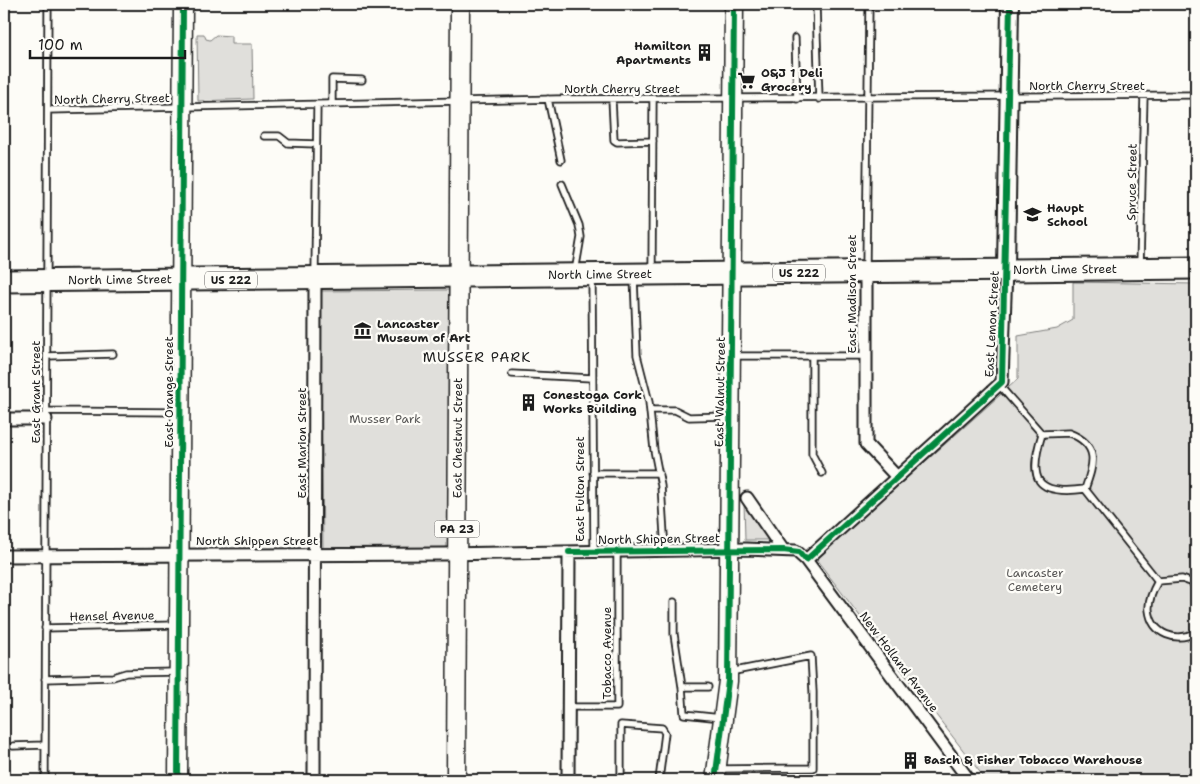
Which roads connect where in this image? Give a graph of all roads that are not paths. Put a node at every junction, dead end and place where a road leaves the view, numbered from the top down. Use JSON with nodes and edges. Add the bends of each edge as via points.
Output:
{"nodes":[{"id":1,"x":48,"y":4,"type":"edge"},
{"id":2,"x":183,"y":4,"type":"edge"},
{"id":3,"x":460,"y":4,"type":"edge"},
{"id":4,"x":734,"y":4,"type":"edge"},
{"id":5,"x":816,"y":4,"type":"edge"},
{"id":6,"x":869,"y":4,"type":"edge"},
{"id":7,"x":1010,"y":4,"type":"edge"},
{"id":8,"x":795,"y":38,"type":"dead end"},
{"id":9,"x":362,"y":80,"type":"dead end"},
{"id":10,"x":1144,"y":95,"type":"junction"},
{"id":11,"x":1196,"y":96,"type":"edge"},
{"id":12,"x":1009,"y":97,"type":"junction"},
{"id":13,"x":868,"y":98,"type":"junction"},
{"id":14,"x":548,"y":99,"type":"junction"},
{"id":15,"x":612,"y":99,"type":"junction"},
{"id":16,"x":654,"y":99,"type":"junction"},
{"id":17,"x":797,"y":99,"type":"junction"},
{"id":18,"x":819,"y":99,"type":"junction"},
{"id":19,"x":734,"y":100,"type":"junction"},
{"id":20,"x":460,"y":102,"type":"junction"},
{"id":21,"x":332,"y":104,"type":"junction"},
{"id":22,"x":317,"y":105,"type":"junction"},
{"id":23,"x":182,"y":107,"type":"junction"},
{"id":24,"x":48,"y":110,"type":"junction"},
{"id":25,"x":264,"y":136,"type":"dead end"},
{"id":26,"x":653,"y":141,"type":"junction"},
{"id":27,"x":316,"y":144,"type":"junction"},
{"id":28,"x":561,"y":160,"type":"dead end"},
{"id":29,"x":562,"y":184,"type":"dead end"},
{"id":30,"x":1196,"y":268,"type":"edge"},
{"id":31,"x":1006,"y":269,"type":"junction"},
{"id":32,"x":1139,"y":269,"type":"junction"},
{"id":33,"x":866,"y":272,"type":"junction"},
{"id":34,"x":732,"y":274,"type":"junction"},
{"id":35,"x":643,"y":275,"type":"junction"},
{"id":36,"x":583,"y":276,"type":"junction"},
{"id":37,"x":459,"y":278,"type":"junction"},
{"id":38,"x":181,"y":280,"type":"junction"},
{"id":39,"x":315,"y":280,"type":"junction"},
{"id":40,"x":4,"y":281,"type":"edge"},
{"id":41,"x":47,"y":282,"type":"junction"},
{"id":42,"x":113,"y":354,"type":"dead end"},
{"id":43,"x":47,"y":356,"type":"junction"},
{"id":44,"x":731,"y":356,"type":"junction"},
{"id":45,"x":812,"y":356,"type":"junction"},
{"id":46,"x":866,"y":356,"type":"junction"},
{"id":47,"x":512,"y":374,"type":"dead end"},
{"id":48,"x":592,"y":378,"type":"junction"},
{"id":49,"x":999,"y":385,"type":"junction"},
{"id":50,"x":650,"y":410,"type":"junction"},
{"id":51,"x":180,"y":412,"type":"junction"},
{"id":52,"x":46,"y":415,"type":"junction"},
{"id":53,"x":731,"y":416,"type":"junction"},
{"id":54,"x":4,"y":419,"type":"edge"},
{"id":55,"x":1042,"y":434,"type":"junction"},
{"id":56,"x":593,"y":472,"type":"junction"},
{"id":57,"x":659,"y":473,"type":"junction"},
{"id":58,"x":822,"y":473,"type":"dead end"},
{"id":59,"x":897,"y":477,"type":"junction"},
{"id":60,"x":1085,"y":489,"type":"junction"},
{"id":61,"x":748,"y":498,"type":"dead end"},
{"id":62,"x":729,"y":549,"type":"junction"},
{"id":63,"x":783,"y":550,"type":"junction"},
{"id":64,"x":618,"y":551,"type":"junction"},
{"id":65,"x":665,"y":551,"type":"junction"},
{"id":66,"x":568,"y":552,"type":"junction"},
{"id":67,"x":594,"y":552,"type":"junction"},
{"id":68,"x":316,"y":554,"type":"junction"},
{"id":69,"x":457,"y":554,"type":"junction"},
{"id":70,"x":180,"y":555,"type":"junction"},
{"id":71,"x":4,"y":556,"type":"edge"},
{"id":72,"x":46,"y":556,"type":"junction"},
{"id":73,"x":806,"y":560,"type":"junction"},
{"id":74,"x":1158,"y":580,"type":"junction"},
{"id":75,"x":1196,"y":584,"type":"edge"},
{"id":76,"x":674,"y":602,"type":"dead end"},
{"id":77,"x":179,"y":625,"type":"junction"},
{"id":78,"x":45,"y":628,"type":"junction"},
{"id":79,"x":1196,"y":632,"type":"edge"},
{"id":80,"x":179,"y":672,"type":"junction"},
{"id":81,"x":728,"y":672,"type":"junction"},
{"id":82,"x":45,"y":679,"type":"junction"},
{"id":83,"x":682,"y":687,"type":"junction"},
{"id":84,"x":708,"y":687,"type":"dead end"},
{"id":85,"x":568,"y":707,"type":"junction"},
{"id":86,"x":724,"y":718,"type":"junction"},
{"id":87,"x":45,"y":745,"type":"junction"},
{"id":88,"x":13,"y":746,"type":"dead end"},
{"id":89,"x":716,"y":774,"type":"edge"},
{"id":90,"x":45,"y":780,"type":"edge"},
{"id":91,"x":178,"y":780,"type":"edge"},
{"id":92,"x":314,"y":780,"type":"edge"},
{"id":93,"x":456,"y":780,"type":"edge"},
{"id":94,"x":568,"y":780,"type":"edge"},
{"id":95,"x":621,"y":780,"type":"edge"},
{"id":96,"x":660,"y":780,"type":"edge"},
{"id":97,"x":969,"y":780,"type":"edge"}],
"edges":[{"from":1,"to":24,"type":"lane","name":"East Grant Street"},
{"from":2,"to":23,"type":"main road","name":"East Orange Street"},
{"from":3,"to":20,"type":"main road","name":"East Chestnut Street","number":"PA 23"},
{"from":4,"to":19,"type":"main road","name":"East Walnut Street"},
{"from":5,"to":18,"type":"lane"},
{"from":6,"to":13,"type":"lane","name":"East Madison Street"},
{"from":7,"to":12,"type":"street","name":"East Lemon Street"},
{"from":8,"to":17,"type":"lane"},
{"from":9,"to":21,"type":"lane","via":[[332,80]]},
{"from":10,"to":11,"type":"lane","name":"North Cherry Street"},
{"from":10,"to":12,"type":"lane","name":"North Cherry Street"},
{"from":10,"to":32,"type":"lane","name":"Spruce Street"},
{"from":12,"to":13,"type":"lane","name":"North Cherry Street"},
{"from":12,"to":31,"type":"street","name":"East Lemon Street"},
{"from":13,"to":18,"type":"lane","name":"North Cherry Street"},
{"from":13,"to":33,"type":"lane","name":"East Madison Street"},
{"from":14,"to":15,"type":"lane","name":"North Cherry Street"},
{"from":14,"to":20,"type":"lane","name":"North Cherry Street"},
{"from":14,"to":28,"type":"lane"},
{"from":15,"to":16,"type":"lane","name":"North Cherry Street"},
{"from":15,"to":26,"type":"lane","via":[[614,140]]},
{"from":16,"to":19,"type":"lane","name":"North Cherry Street"},
{"from":16,"to":26,"type":"lane"},
{"from":17,"to":18,"type":"lane","name":"North Cherry Street"},
{"from":17,"to":19,"type":"lane","name":"North Cherry Street"},
{"from":19,"to":34,"type":"main road","name":"East Walnut Street"},
{"from":20,"to":21,"type":"lane","name":"North Cherry Street"},
{"from":20,"to":37,"type":"main road","name":"East Chestnut Street","number":"PA 23"},
{"from":21,"to":22,"type":"lane","name":"North Cherry Street"},
{"from":22,"to":23,"type":"lane","name":"North Cherry Street"},
{"from":22,"to":27,"type":"lane","name":"East Marion Street"},
{"from":23,"to":24,"type":"lane","name":"North Cherry Street"},
{"from":23,"to":38,"type":"main road","name":"East Orange Street"},
{"from":24,"to":41,"type":"lane","name":"East Grant Street"},
{"from":25,"to":27,"type":"lane","via":[[279,136],[288,143]]},
{"from":26,"to":35,"type":"lane"},
{"from":27,"to":39,"type":"lane","name":"East Marion Street"},
{"from":29,"to":36,"type":"lane","name":"East Fulton Street","via":[[579,225]]},
{"from":30,"to":32,"type":"highway","name":"North Lime Street","number":"US 222"},
{"from":31,"to":32,"type":"highway","name":"North Lime Street","number":"US 222"},
{"from":31,"to":33,"type":"highway","name":"North Lime Street","number":"US 222"},
{"from":31,"to":49,"type":"street","name":"East Lemon Street","via":[[1002,382]]},
{"from":33,"to":34,"type":"highway","name":"North Lime Street","number":"US 222"},
{"from":33,"to":46,"type":"street","name":"East Madison Street"},
{"from":34,"to":35,"type":"highway","name":"North Lime Street","number":"US 222"},
{"from":34,"to":44,"type":"main road","name":"East Walnut Street"},
{"from":35,"to":36,"type":"highway","name":"North Lime Street","number":"US 222"},
{"from":35,"to":50,"type":"lane","via":[[637,355]]},
{"from":36,"to":37,"type":"highway","name":"North Lime Street","number":"US 222"},
{"from":36,"to":48,"type":"lane","name":"East Fulton Street"},
{"from":37,"to":39,"type":"highway","name":"North Lime Street","number":"US 222"},
{"from":37,"to":69,"type":"main road","name":"East Chestnut Street","number":"PA 23"},
{"from":38,"to":39,"type":"highway","name":"North Lime Street","number":"US 222"},
{"from":38,"to":41,"type":"highway","name":"North Lime Street","number":"US 222"},
{"from":38,"to":51,"type":"main road","name":"East Orange Street"},
{"from":39,"to":68,"type":"street","name":"East Marion Street"},
{"from":40,"to":41,"type":"highway","name":"North Lime Street","number":"US 222"},
{"from":41,"to":43,"type":"lane","name":"East Grant Street"},
{"from":42,"to":43,"type":"lane"},
{"from":43,"to":52,"type":"lane","name":"East Grant Street"},
{"from":44,"to":45,"type":"lane"},
{"from":44,"to":53,"type":"main road","name":"East Walnut Street"},
{"from":45,"to":46,"type":"lane"},
{"from":45,"to":58,"type":"lane","via":[[812,454]]},
{"from":46,"to":59,"type":"street","name":"East Madison Street","via":[[866,444]]},
{"from":47,"to":48,"type":"lane"},
{"from":48,"to":56,"type":"lane","name":"East Fulton Street"},
{"from":49,"to":55,"type":"lane"},
{"from":49,"to":59,"type":"street","name":"East Lemon Street"},
{"from":50,"to":53,"type":"lane","via":[[675,410],[689,417]]},
{"from":50,"to":57,"type":"lane"},
{"from":51,"to":52,"type":"lane"},
{"from":51,"to":70,"type":"main road","name":"East Orange Street"},
{"from":52,"to":54,"type":"street"},
{"from":52,"to":72,"type":"lane","name":"East Grant Street"},
{"from":53,"to":62,"type":"main road","name":"East Walnut Street"},
{"from":55,"to":60,"type":"lane","via":[[1069,434],[1086,443],[1093,460]]},
{"from":55,"to":60,"type":"lane","via":[[1034,460],[1039,479],[1054,491]]},
{"from":56,"to":57,"type":"lane"},
{"from":56,"to":67,"type":"lane","name":"East Fulton Street"},
{"from":57,"to":65,"type":"lane"},
{"from":59,"to":73,"type":"street","name":"East Lemon Street"},
{"from":60,"to":74,"type":"lane"},
{"from":61,"to":63,"type":"street"},
{"from":62,"to":63,"type":"street","name":"North Shippen Street"},
{"from":62,"to":65,"type":"street","name":"North Shippen Street"},
{"from":62,"to":81,"type":"main road","name":"East Walnut Street"},
{"from":63,"to":73,"type":"street","name":"North Shippen Street","via":[[799,552]]},
{"from":64,"to":65,"type":"street","name":"North Shippen Street"},
{"from":64,"to":67,"type":"street","name":"North Shippen Street"},
{"from":64,"to":85,"type":"lane","name":"Tobacco Avenue","via":[[616,707]]},
{"from":66,"to":67,"type":"street","name":"North Shippen Street"},
{"from":66,"to":69,"type":"street","name":"North Shippen Street"},
{"from":66,"to":85,"type":"street","name":"East Fulton Street"},
{"from":68,"to":69,"type":"street","name":"North Shippen Street"},
{"from":68,"to":70,"type":"street","name":"North Shippen Street"},
{"from":68,"to":92,"type":"street","name":"East Marion Street"},
{"from":69,"to":93,"type":"main road","name":"East Chestnut Street","number":"PA 23"},
{"from":70,"to":72,"type":"street","name":"North Shippen Street"},
{"from":70,"to":77,"type":"main road","name":"East Orange Street"},
{"from":71,"to":72,"type":"street","name":"North Shippen Street"},
{"from":72,"to":78,"type":"lane","name":"East Grant Street"},
{"from":73,"to":97,"type":"street","name":"New Holland Avenue"},
{"from":74,"to":75,"type":"lane","via":[[1182,578]]},
{"from":74,"to":79,"type":"lane","via":[[1149,608],[1155,626],[1171,636]]},
{"from":76,"to":83,"type":"lane","via":[[674,634]]},
{"from":77,"to":78,"type":"lane","name":"Hensel Avenue"},
{"from":77,"to":80,"type":"main road","name":"East Orange Street"},
{"from":78,"to":82,"type":"lane","name":"East Grant Street","via":[[42,643]]},
{"from":80,"to":82,"type":"lane","via":[[126,672],[113,677]]},
{"from":80,"to":91,"type":"main road","name":"East Orange Street"},
{"from":81,"to":86,"type":"main road","name":"East Walnut Street"},
{"from":81,"to":89,"type":"lane","via":[[811,656],[814,768]]},
{"from":82,"to":87,"type":"lane","name":"East Grant Street"},
{"from":83,"to":84,"type":"lane"},
{"from":83,"to":86,"type":"lane","via":[[684,714]]},
{"from":85,"to":94,"type":"street","name":"East Fulton Street"},
{"from":86,"to":89,"type":"main road","name":"East Walnut Street"},
{"from":87,"to":88,"type":"lane"},
{"from":87,"to":90,"type":"lane","name":"East Grant Street"},
{"from":95,"to":96,"type":"lane","via":[[620,725],[662,728],[665,733]]}]}
